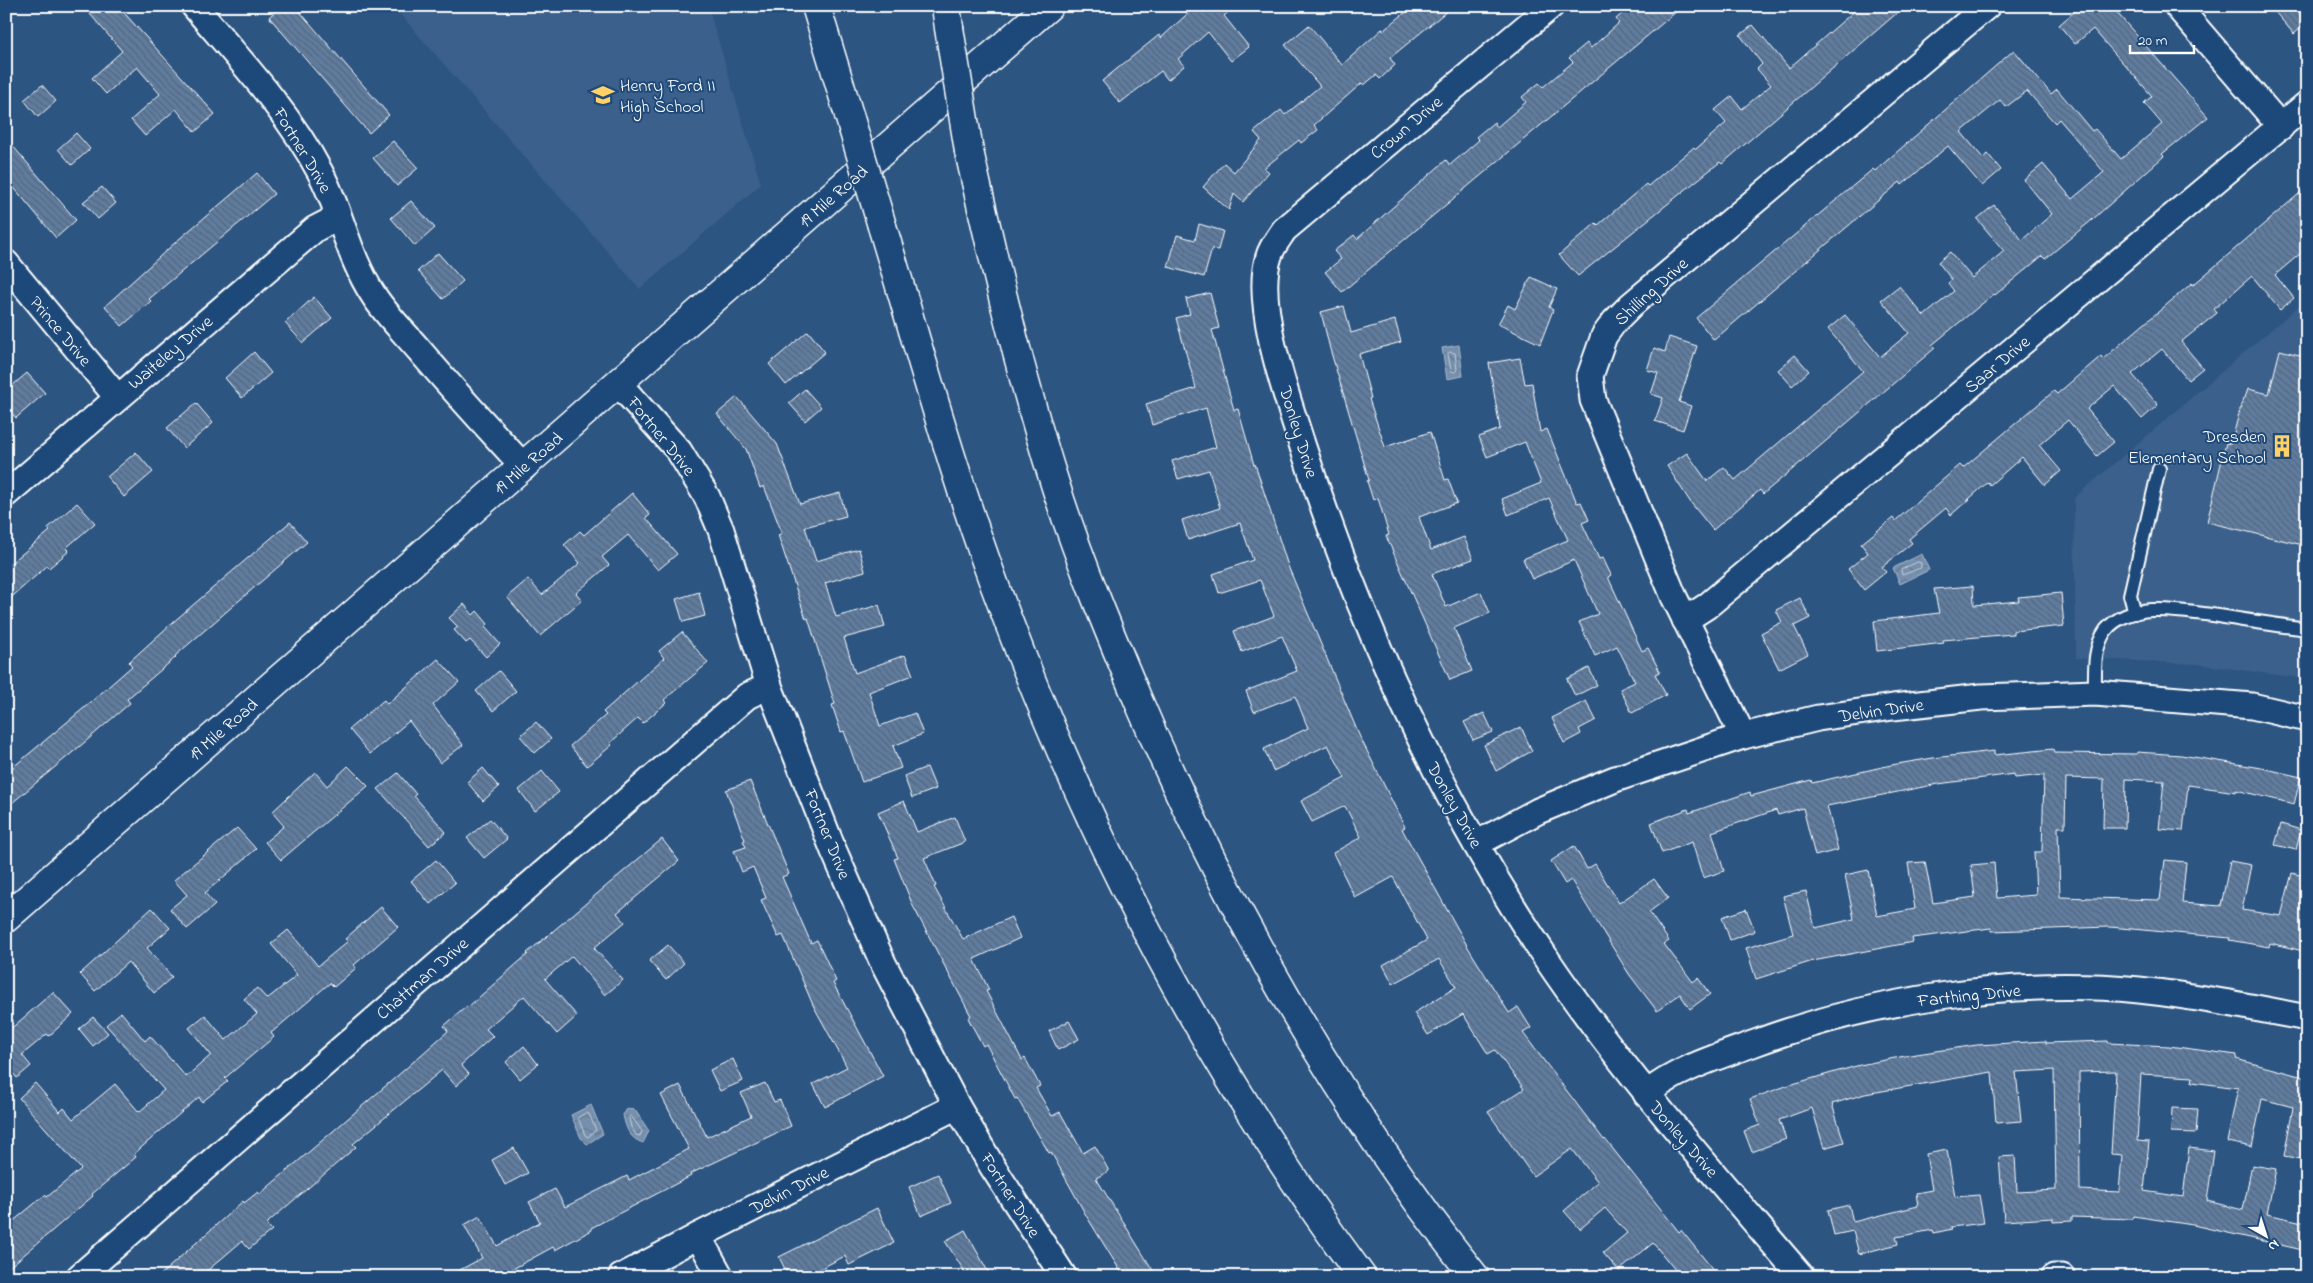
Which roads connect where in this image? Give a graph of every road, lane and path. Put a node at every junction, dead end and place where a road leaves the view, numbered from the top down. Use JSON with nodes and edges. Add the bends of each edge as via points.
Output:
{"nodes":[{"id":1,"x":194,"y":6,"type":"edge"},
{"id":2,"x":816,"y":6,"type":"edge"},
{"id":3,"x":1049,"y":6,"type":"edge"},
{"id":4,"x":1551,"y":6,"type":"edge"},
{"id":5,"x":1987,"y":6,"type":"edge"},
{"id":6,"x":2177,"y":6,"type":"edge"},
{"id":7,"x":948,"y":17,"type":"edge"},
{"id":8,"x":2307,"y":104,"type":"edge"},
{"id":9,"x":2281,"y":127,"type":"junction"},
{"id":10,"x":338,"y":217,"type":"junction"},
{"id":11,"x":1269,"y":256,"type":"joint"},
{"id":12,"x":6,"y":263,"type":"edge"},
{"id":13,"x":618,"y":383,"type":"junction"},
{"id":14,"x":118,"y":397,"type":"junction"},
{"id":15,"x":524,"y":467,"type":"junction"},
{"id":16,"x":2159,"y":470,"type":"dead end"},
{"id":17,"x":6,"y":494,"type":"edge"},
{"id":18,"x":2135,"y":613,"type":"junction"},
{"id":19,"x":1685,"y":620,"type":"junction"},
{"id":20,"x":2307,"y":629,"type":"edge"},
{"id":21,"x":770,"y":686,"type":"junction"},
{"id":22,"x":2094,"y":693,"type":"junction"},
{"id":23,"x":2307,"y":719,"type":"edge"},
{"id":24,"x":1743,"y":736,"type":"junction"},
{"id":25,"x":1476,"y":844,"type":"junction"},
{"id":26,"x":6,"y":918,"type":"edge"},
{"id":27,"x":2307,"y":1018,"type":"edge"},
{"id":28,"x":1646,"y":1094,"type":"junction"},
{"id":29,"x":957,"y":1106,"type":"junction"},
{"id":30,"x":698,"y":1236,"type":"junction"},
{"id":31,"x":78,"y":1277,"type":"edge"},
{"id":32,"x":622,"y":1277,"type":"edge"},
{"id":33,"x":721,"y":1277,"type":"edge"},
{"id":34,"x":1064,"y":1277,"type":"edge"},
{"id":35,"x":1362,"y":1277,"type":"edge"},
{"id":36,"x":1475,"y":1277,"type":"edge"},
{"id":37,"x":1802,"y":1277,"type":"edge"},
{"id":38,"x":2054,"y":1277,"type":"edge"},
{"id":39,"x":2062,"y":1277,"type":"edge"}],
"edges":[{"from":1,"to":10,"type":"street","name":"Fortner Drive","via":[[273,98],[297,133],[329,190]]},
{"from":2,"to":35,"type":"main road","bridge":true,"via":[[972,522],[1034,689],[1132,903],[1198,1024],[1284,1163]]},
{"from":3,"to":13,"type":"main road","name":"19 Mile Road"},
{"from":4,"to":11,"type":"street","name":"Crown Drive","via":[[1296,219],[1275,242]]},
{"from":5,"to":19,"type":"street","name":"Shilling Drive","via":[[1631,305],[1604,336],[1590,376],[1593,400]]},
{"from":6,"to":9,"type":"street"},
{"from":7,"to":36,"type":"main road","bridge":true,"via":[[969,150],[1002,300],[1053,477],[1094,596],[1195,825],[1272,972],[1352,1105]]},
{"from":8,"to":9,"type":"street","name":"Saar Drive"},
{"from":9,"to":19,"type":"street","name":"Saar Drive","via":[[1707,606]]},
{"from":10,"to":14,"type":"street","name":"Waiteley Drive","via":[[315,229]]},
{"from":10,"to":15,"type":"street","name":"Fortner Drive","via":[[360,273],[375,298]]},
{"from":11,"to":25,"type":"street","name":"Donley Drive","via":[[1264,279],[1265,308],[1292,413],[1324,510],[1389,673]]},
{"from":12,"to":14,"type":"street","name":"Prince Drive"},
{"from":13,"to":15,"type":"main road","name":"19 Mile Road"},
{"from":13,"to":21,"type":"street","name":"Fortner Drive","via":[[679,451],[707,496],[721,530]]},
{"from":14,"to":17,"type":"street","name":"Waiteley Drive"},
{"from":15,"to":26,"type":"main road","name":"19 Mile Road"},
{"from":16,"to":18,"type":"lane","via":[[2130,595]]},
{"from":18,"to":20,"type":"lane","via":[[2178,611]]},
{"from":18,"to":22,"type":"lane","via":[[2121,618],[2107,629],[2099,642]]},
{"from":19,"to":24,"type":"street","name":"Shilling Drive"},
{"from":21,"to":29,"type":"street","name":"Fortner Drive","via":[[833,849],[883,963]]},
{"from":21,"to":31,"type":"street","name":"Chattman Drive","via":[[747,696]]},
{"from":22,"to":23,"type":"street","name":"Delvin Drive","via":[[2252,706]]},
{"from":22,"to":24,"type":"street","name":"Delvin Drive","via":[[1981,697],[1893,707],[1818,718]]},
{"from":24,"to":25,"type":"street","name":"Delvin Drive","via":[[1615,779],[1538,811]]},
{"from":25,"to":28,"type":"street","name":"Donley Drive","via":[[1548,961]]},
{"from":27,"to":28,"type":"street","name":"Farthing Drive","via":[[2217,1000],[2136,990],[2042,987],[1939,996],[1873,1008],[1790,1030],[1687,1069]]},
{"from":28,"to":37,"type":"street","name":"Donley Drive"},
{"from":29,"to":30,"type":"street","name":"Delvin Drive"},
{"from":29,"to":34,"type":"street","name":"Fortner Drive"},
{"from":30,"to":32,"type":"street","name":"Delvin Drive"},
{"from":30,"to":33,"type":"street"},
{"from":38,"to":39,"type":"street"}]}
